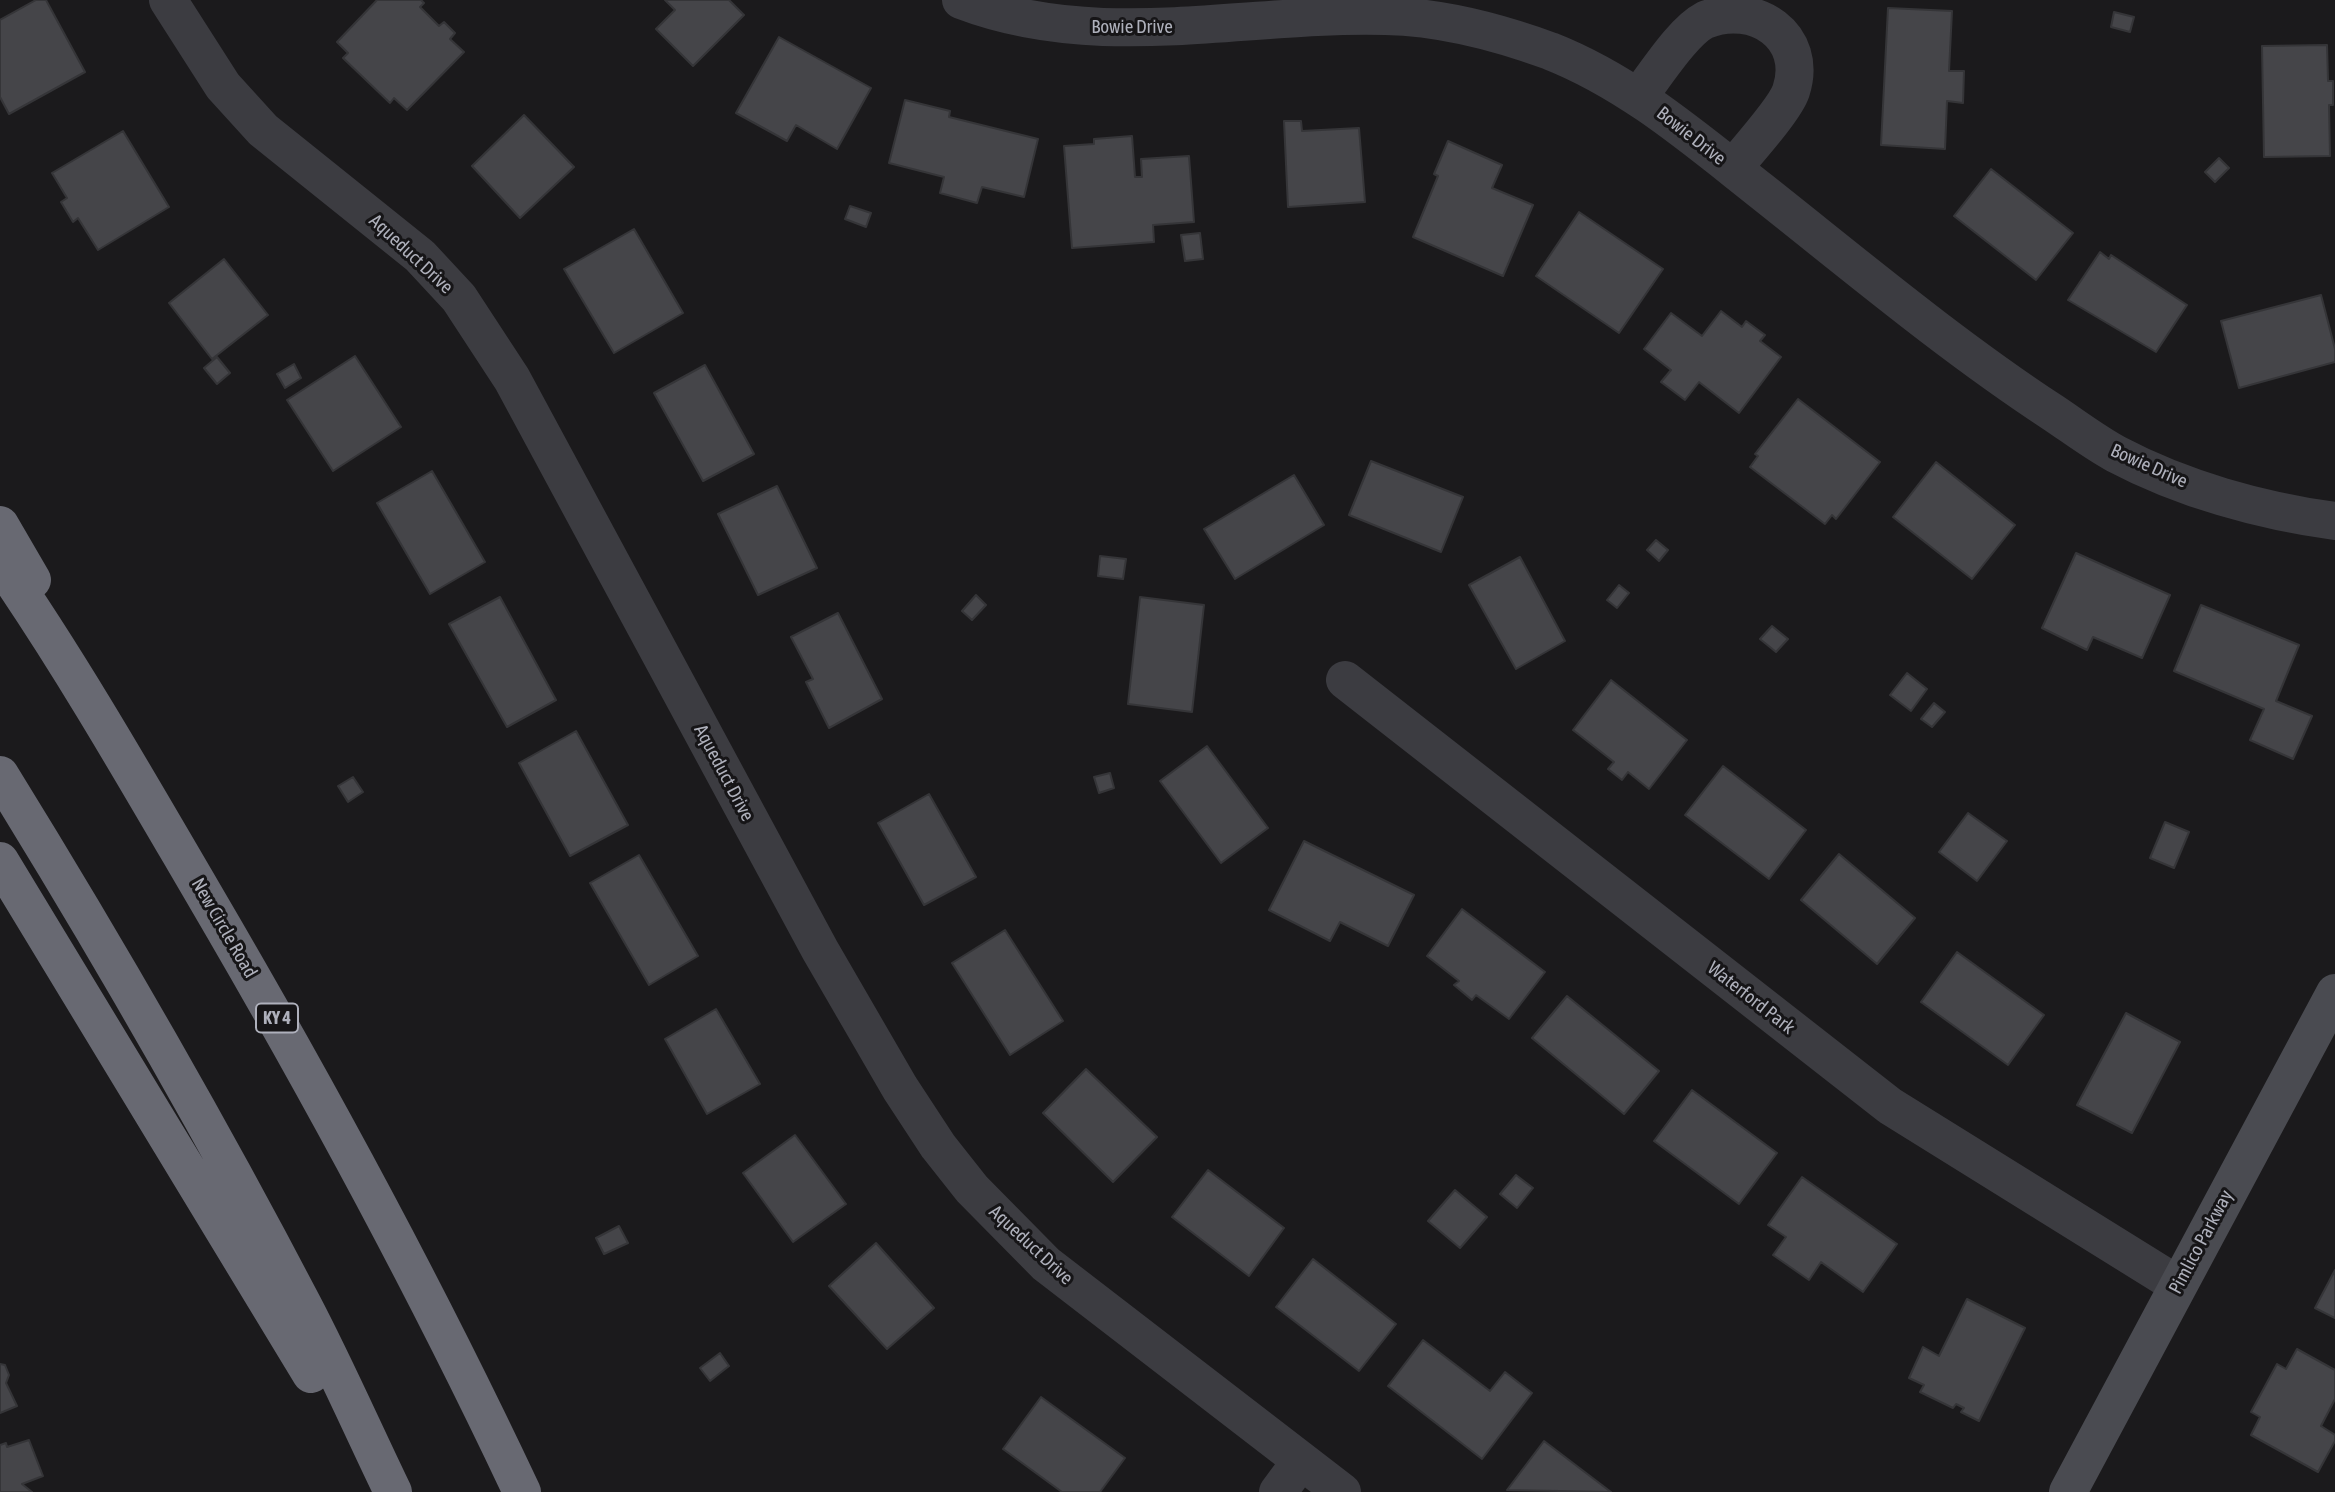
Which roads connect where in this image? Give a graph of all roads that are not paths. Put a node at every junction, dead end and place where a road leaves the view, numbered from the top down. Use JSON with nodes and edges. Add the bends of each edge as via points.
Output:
{"nodes":[{"id":1,"x":168,"y":0,"type":"edge"},
{"id":2,"x":961,"y":0,"type":"edge"},
{"id":3,"x":1212,"y":13,"type":"edge"},
{"id":4,"x":1638,"y":97,"type":"junction"},
{"id":5,"x":1733,"y":169,"type":"junction"},
{"id":6,"x":2335,"y":521,"type":"edge"},
{"id":7,"x":0,"y":525,"type":"edge"},
{"id":8,"x":0,"y":562,"type":"edge"},
{"id":9,"x":1345,"y":680,"type":"dead end"},
{"id":10,"x":111,"y":735,"type":"junction"},
{"id":11,"x":0,"y":775,"type":"edge"},
{"id":12,"x":0,"y":861,"type":"edge"},
{"id":13,"x":2335,"y":993,"type":"edge"},
{"id":14,"x":2178,"y":1284,"type":"junction"},
{"id":15,"x":1301,"y":1461,"type":"junction"},
{"id":16,"x":382,"y":1492,"type":"edge"},
{"id":17,"x":393,"y":1492,"type":"edge"},
{"id":18,"x":522,"y":1492,"type":"edge"},
{"id":19,"x":1278,"y":1492,"type":"edge"},
{"id":20,"x":1342,"y":1492,"type":"edge"},
{"id":21,"x":2068,"y":1492,"type":"edge"}],
"edges":[{"from":1,"to":15,"type":"street","name":"Aqueduct Drive","via":[[223,86],[262,130],[420,256],[459,298],[512,379],[820,950],[938,1146],[972,1189],[1046,1264]]},
{"from":2,"to":3,"type":"street","name":"Bowie Drive","via":[[994,13],[1094,29]]},
{"from":3,"to":4,"type":"street","name":"Bowie Drive","via":[[1443,21],[1552,52]]},
{"from":4,"to":5,"type":"street","name":"Bowie Drive"},
{"from":4,"to":5,"type":"street","via":[[1703,21],[1749,11],[1769,20],[1786,39],[1795,63],[1791,93]]},
{"from":5,"to":6,"type":"street","name":"Bowie Drive","via":[[1988,370],[2116,454],[2247,504]]},
{"from":7,"to":10,"type":"highway"},
{"from":8,"to":10,"type":"highway","name":"New Circle Road","number":"KY 4"},
{"from":9,"to":14,"type":"street","name":"Waterford Park","via":[[1890,1106]]},
{"from":10,"to":18,"type":"highway","name":"New Circle Road","number":"KY 4","via":[[312,1079],[453,1346]]},
{"from":11,"to":17,"type":"highway","via":[[231,1169]]},
{"from":12,"to":16,"type":"highway"},
{"from":13,"to":14,"type":"street","name":"Pimlico Parkway"},
{"from":14,"to":21,"type":"street","name":"Pimlico Parkway"},
{"from":15,"to":19,"type":"street"},
{"from":15,"to":20,"type":"street","name":"Aqueduct Drive"}]}
